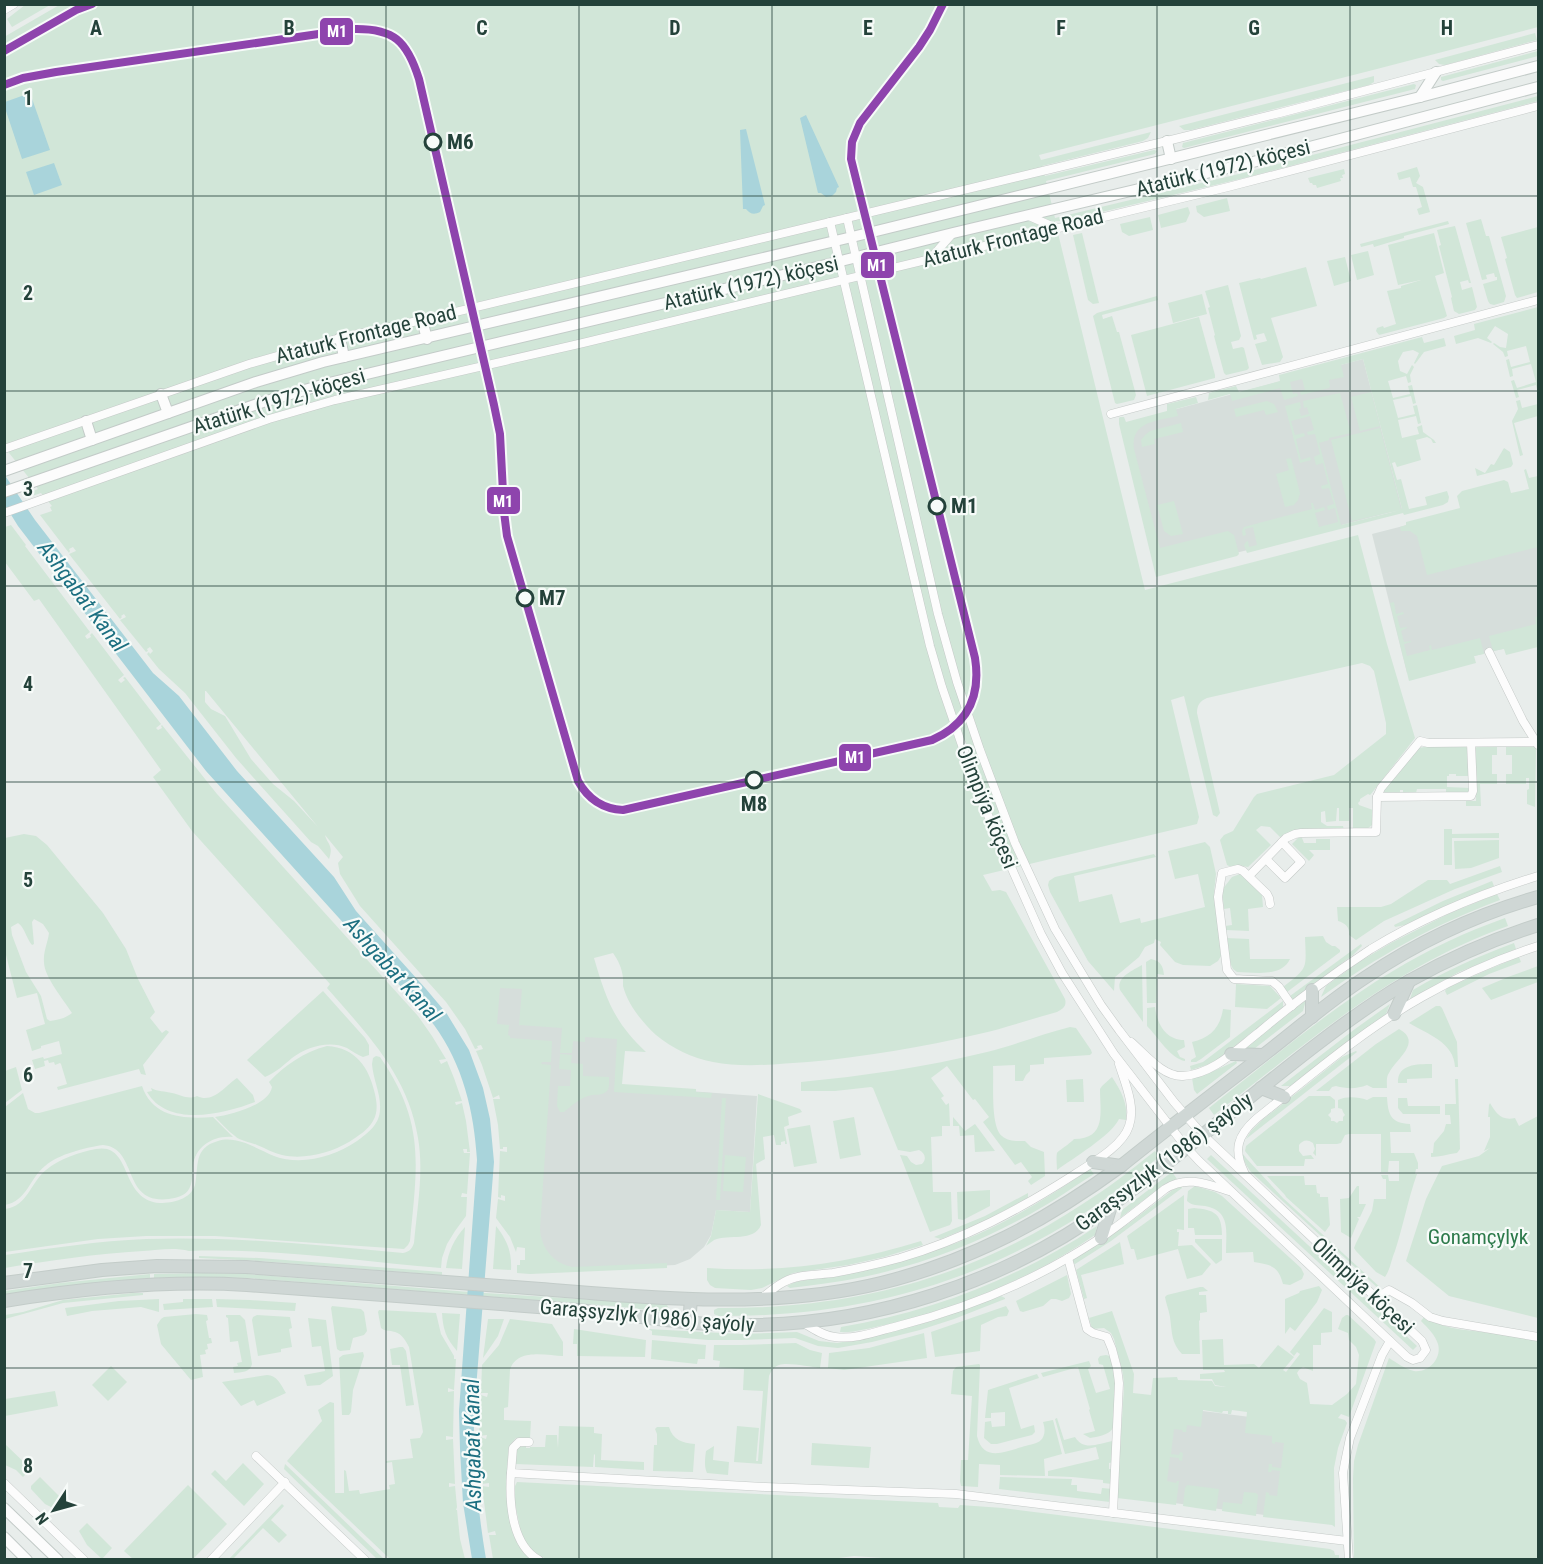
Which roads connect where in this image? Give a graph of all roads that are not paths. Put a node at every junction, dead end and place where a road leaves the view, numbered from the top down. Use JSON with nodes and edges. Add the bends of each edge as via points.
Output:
{"nodes":[{"id":1,"x":14,"y":4,"type":"edge"},
{"id":2,"x":4,"y":10,"type":"edge"},
{"id":3,"x":1539,"y":45,"type":"edge"},
{"id":4,"x":1539,"y":66,"type":"edge"},
{"id":5,"x":1436,"y":72,"type":"junction"},
{"id":6,"x":1539,"y":87,"type":"edge"},
{"id":7,"x":1420,"y":97,"type":"junction"},
{"id":8,"x":1539,"y":106,"type":"edge"},
{"id":9,"x":1167,"y":141,"type":"junction"},
{"id":10,"x":1171,"y":159,"type":"junction"},
{"id":11,"x":1029,"y":216,"type":"junction"},
{"id":12,"x":847,"y":218,"type":"junction"},
{"id":13,"x":830,"y":222,"type":"junction"},
{"id":14,"x":1056,"y":228,"type":"junction"},
{"id":15,"x":953,"y":233,"type":"junction"},
{"id":16,"x":852,"y":237,"type":"junction"},
{"id":17,"x":834,"y":241,"type":"junction"},
{"id":18,"x":856,"y":258,"type":"junction"},
{"id":19,"x":931,"y":258,"type":"junction"},
{"id":20,"x":839,"y":262,"type":"junction"},
{"id":21,"x":860,"y":276,"type":"junction"},
{"id":22,"x":844,"y":280,"type":"junction"},
{"id":23,"x":1539,"y":300,"type":"edge"},
{"id":24,"x":422,"y":320,"type":"junction"},
{"id":25,"x":340,"y":338,"type":"junction"},
{"id":26,"x":427,"y":339,"type":"junction"},
{"id":27,"x":344,"y":357,"type":"junction"},
{"id":28,"x":161,"y":394,"type":"junction"},
{"id":29,"x":168,"y":413,"type":"junction"},
{"id":30,"x":1111,"y":414,"type":"dead end"},
{"id":31,"x":86,"y":421,"type":"junction"},
{"id":32,"x":92,"y":440,"type":"junction"},
{"id":33,"x":4,"y":448,"type":"edge"},
{"id":34,"x":4,"y":471,"type":"edge"},
{"id":35,"x":4,"y":492,"type":"edge"},
{"id":36,"x":4,"y":513,"type":"edge"},
{"id":37,"x":1489,"y":652,"type":"dead end"},
{"id":38,"x":1471,"y":743,"type":"junction"},
{"id":39,"x":1537,"y":744,"type":"edge"},
{"id":40,"x":1377,"y":797,"type":"junction"},
{"id":41,"x":1282,"y":842,"type":"junction"},
{"id":42,"x":1266,"y":859,"type":"junction"},
{"id":43,"x":1249,"y":876,"type":"junction"},
{"id":44,"x":1539,"y":876,"type":"edge"},
{"id":45,"x":1539,"y":897,"type":"edge"},
{"id":46,"x":1270,"y":904,"type":"dead end"},
{"id":47,"x":1539,"y":924,"type":"edge"},
{"id":48,"x":1539,"y":945,"type":"edge"},
{"id":49,"x":1409,"y":981,"type":"junction"},
{"id":50,"x":1312,"y":990,"type":"junction"},
{"id":51,"x":1292,"y":1006,"type":"junction"},
{"id":52,"x":1394,"y":1014,"type":"junction"},
{"id":53,"x":1312,"y":1017,"type":"junction"},
{"id":54,"x":1119,"y":1030,"type":"junction"},
{"id":55,"x":1231,"y":1054,"type":"junction"},
{"id":56,"x":1263,"y":1055,"type":"junction"},
{"id":57,"x":1118,"y":1060,"type":"junction"},
{"id":58,"x":1261,"y":1088,"type":"junction"},
{"id":59,"x":1284,"y":1097,"type":"junction"},
{"id":60,"x":1185,"y":1115,"type":"junction"},
{"id":61,"x":1169,"y":1127,"type":"junction"},
{"id":62,"x":1202,"y":1134,"type":"junction"},
{"id":63,"x":1186,"y":1147,"type":"junction"},
{"id":64,"x":1094,"y":1162,"type":"junction"},
{"id":65,"x":1121,"y":1166,"type":"junction"},
{"id":66,"x":1246,"y":1176,"type":"junction"},
{"id":67,"x":1233,"y":1192,"type":"junction"},
{"id":68,"x":1111,"y":1206,"type":"junction"},
{"id":69,"x":1101,"y":1238,"type":"junction"},
{"id":70,"x":1068,"y":1258,"type":"junction"},
{"id":71,"x":4,"y":1283,"type":"edge"},
{"id":72,"x":762,"y":1298,"type":"junction"},
{"id":73,"x":1376,"y":1298,"type":"junction"},
{"id":74,"x":690,"y":1299,"type":"junction"},
{"id":75,"x":4,"y":1301,"type":"edge"},
{"id":76,"x":800,"y":1322,"type":"junction"},
{"id":77,"x":689,"y":1323,"type":"junction"},
{"id":78,"x":1539,"y":1337,"type":"edge"},
{"id":79,"x":1390,"y":1341,"type":"junction"},
{"id":80,"x":529,"y":1442,"type":"dead end"},
{"id":81,"x":256,"y":1456,"type":"dead end"},
{"id":82,"x":511,"y":1473,"type":"junction"},
{"id":83,"x":285,"y":1482,"type":"junction"},
{"id":84,"x":4,"y":1483,"type":"edge"},
{"id":85,"x":4,"y":1508,"type":"edge"},
{"id":86,"x":1113,"y":1514,"type":"junction"},
{"id":87,"x":4,"y":1538,"type":"edge"},
{"id":88,"x":1347,"y":1541,"type":"junction"},
{"id":89,"x":27,"y":1560,"type":"edge"},
{"id":90,"x":58,"y":1560,"type":"edge"},
{"id":91,"x":84,"y":1560,"type":"edge"},
{"id":92,"x":211,"y":1560,"type":"edge"},
{"id":93,"x":365,"y":1560,"type":"edge"},
{"id":94,"x":538,"y":1560,"type":"edge"},
{"id":95,"x":1349,"y":1560,"type":"edge"}],
"edges":[{"from":1,"to":2,"type":"street"},
{"from":3,"to":5,"type":"street","name":"Ataturk Frontage Road"},
{"from":4,"to":7,"type":"main road","name":"Atatürk (1972) köçesi"},
{"from":5,"to":7,"type":"main road"},
{"from":5,"to":9,"type":"street","name":"Ataturk Frontage Road"},
{"from":6,"to":11,"type":"main road","name":"Atatürk (1972) köçesi"},
{"from":7,"to":10,"type":"main road","name":"Atatürk (1972) köçesi"},
{"from":8,"to":14,"type":"street","name":"Ataturk Frontage Road"},
{"from":9,"to":10,"type":"main road"},
{"from":9,"to":12,"type":"street","name":"Ataturk Frontage Road"},
{"from":10,"to":16,"type":"main road","name":"Atatürk (1972) köçesi"},
{"from":11,"to":14,"type":"street"},
{"from":11,"to":15,"type":"main road","name":"Atatürk (1972) köçesi"},
{"from":12,"to":13,"type":"street","name":"Ataturk Frontage Road"},
{"from":12,"to":16,"type":"street","name":"Olimpiýa köçesi"},
{"from":13,"to":17,"type":"street","name":"Olimpiýa köçesi"},
{"from":13,"to":24,"type":"street","name":"Ataturk Frontage Road"},
{"from":14,"to":19,"type":"street","name":"Ataturk Frontage Road"},
{"from":15,"to":18,"type":"main road","name":"Atatürk (1972) köçesi"},
{"from":15,"to":19,"type":"street"},
{"from":16,"to":17,"type":"main road","name":"Atatürk (1972) köçesi"},
{"from":16,"to":18,"type":"street","name":"Olimpiýa köçesi"},
{"from":17,"to":20,"type":"street","name":"Olimpiýa köçesi"},
{"from":17,"to":26,"type":"main road","name":"Atatürk (1972) köçesi"},
{"from":18,"to":20,"type":"main road","name":"Atatürk (1972) köçesi"},
{"from":18,"to":21,"type":"street","name":"Olimpiýa köçesi"},
{"from":19,"to":21,"type":"street","name":"Ataturk Frontage Road"},
{"from":20,"to":22,"type":"street","name":"Olimpiýa köçesi"},
{"from":20,"to":35,"type":"main road","name":"Atatürk (1972) köçesi","via":[[318,386]]},
{"from":21,"to":22,"type":"street","name":"Ataturk Frontage Road"},
{"from":21,"to":54,"type":"street","name":"Olimpiýa köçesi","via":[[938,614],[980,750],[1015,843],[1055,929]]},
{"from":22,"to":36,"type":"street","name":"Ataturk Frontage Road","via":[[314,405]]},
{"from":22,"to":57,"type":"street","name":"Olimpiýa köçesi","via":[[922,617],[964,753],[1041,934]]},
{"from":23,"to":30,"type":"street"},
{"from":24,"to":25,"type":"street","name":"Ataturk Frontage Road"},
{"from":24,"to":26,"type":"main road"},
{"from":25,"to":27,"type":"main road"},
{"from":25,"to":28,"type":"street","name":"Ataturk Frontage Road"},
{"from":26,"to":27,"type":"main road","name":"Atatürk (1972) köçesi"},
{"from":27,"to":29,"type":"main road","name":"Atatürk (1972) köçesi"},
{"from":28,"to":29,"type":"main road"},
{"from":28,"to":31,"type":"street","name":"Ataturk Frontage Road"},
{"from":29,"to":32,"type":"main road","name":"Atatürk (1972) köçesi"},
{"from":31,"to":32,"type":"main road"},
{"from":31,"to":33,"type":"street","name":"Ataturk Frontage Road"},
{"from":32,"to":34,"type":"main road","name":"Atatürk (1972) köçesi"},
{"from":37,"to":39,"type":"street"},
{"from":38,"to":39,"type":"street"},
{"from":38,"to":40,"type":"street","via":[[1420,741]]},
{"from":38,"to":40,"type":"street","via":[[1471,796]]},
{"from":40,"to":41,"type":"street","via":[[1376,832],[1295,834]]},
{"from":41,"to":42,"type":"street"},
{"from":41,"to":42,"type":"street","via":[[1301,862],[1285,878]]},
{"from":42,"to":43,"type":"street"},
{"from":43,"to":46,"type":"street","via":[[1267,894]]},
{"from":43,"to":51,"type":"street","via":[[1238,869],[1222,873],[1218,897],[1227,970],[1234,979],[1272,981]]},
{"from":44,"to":50,"type":"street","name":"Olimpiýa köçesi","via":[[1422,921]]},
{"from":45,"to":53,"type":"main road","name":"Garaşsyzlyk (1986) şaýoly","via":[[1487,914],[1418,946],[1366,977]]},
{"from":47,"to":49,"type":"main road","name":"Garaşsyzlyk (1986) şaýoly","via":[[1476,947]]},
{"from":48,"to":52,"type":"street","name":"Garaşsyzlyk (1986) şaýoly","via":[[1460,977]]},
{"from":49,"to":52,"type":"main road"},
{"from":49,"to":58,"type":"main road","name":"Garaşsyzlyk (1986) şaýoly"},
{"from":50,"to":51,"type":"street","name":"Olimpiýa köçesi"},
{"from":50,"to":53,"type":"main road"},
{"from":51,"to":55,"type":"street","name":"Olimpiýa köçesi"},
{"from":52,"to":59,"type":"street","name":"Garaşsyzlyk (1986) şaýoly"},
{"from":53,"to":56,"type":"main road","name":"Garaşsyzlyk (1986) şaýoly"},
{"from":54,"to":55,"type":"street","name":"Olimpiýa köçesi","via":[[1172,1074],[1184,1076],[1211,1068]]},
{"from":54,"to":60,"type":"street","name":"Olimpiýa köçesi"},
{"from":55,"to":56,"type":"main road"},
{"from":56,"to":60,"type":"main road","name":"Garaşsyzlyk (1986) şaýoly"},
{"from":57,"to":61,"type":"street","name":"Olimpiýa köçesi"},
{"from":57,"to":64,"type":"street","via":[[1131,1107],[1130,1124],[1113,1147]]},
{"from":58,"to":59,"type":"main road"},
{"from":58,"to":62,"type":"main road","name":"Garaşsyzlyk (1986) şaýoly"},
{"from":59,"to":66,"type":"street","name":"Garaşsyzlyk (1986) şaýoly","via":[[1241,1137],[1238,1157]]},
{"from":60,"to":61,"type":"main road","name":"Garaşsyzlyk (1986) şaýoly"},
{"from":60,"to":62,"type":"street","name":"Olimpiýa köçesi"},
{"from":61,"to":63,"type":"street","name":"Olimpiýa köçesi"},
{"from":61,"to":65,"type":"main road","name":"Garaşsyzlyk (1986) şaýoly"},
{"from":62,"to":63,"type":"main road","name":"Garaşsyzlyk (1986) şaýoly"},
{"from":62,"to":66,"type":"street","name":"Olimpiýa köçesi"},
{"from":63,"to":67,"type":"street","name":"Olimpiýa köçesi"},
{"from":63,"to":68,"type":"main road","name":"Garaşsyzlyk (1986) şaýoly"},
{"from":64,"to":65,"type":"main road"},
{"from":64,"to":72,"type":"street","via":[[1036,1199],[964,1235],[872,1265],[791,1279]]},
{"from":65,"to":72,"type":"main road","name":"Garaşsyzlyk (1986) şaýoly","via":[[1031,1225],[973,1253],[857,1288]]},
{"from":66,"to":73,"type":"street","name":"Olimpiýa köçesi"},
{"from":67,"to":69,"type":"street","name":"Olimpiýa köçesi","via":[[1206,1184],[1176,1183]]},
{"from":67,"to":79,"type":"street","name":"Olimpiýa köçesi"},
{"from":68,"to":69,"type":"main road"},
{"from":68,"to":76,"type":"main road","name":"Garaşsyzlyk (1986) şaýoly","via":[[1043,1249],[963,1284],[887,1308]]},
{"from":69,"to":70,"type":"street"},
{"from":70,"to":76,"type":"street","via":[[983,1298],[880,1331],[833,1337]]},
{"from":70,"to":86,"type":"street","via":[[1087,1329],[1107,1337],[1119,1375]]},
{"from":71,"to":74,"type":"main road","name":"Garaşsyzlyk (1986) şaýoly","via":[[102,1270],[246,1267]]},
{"from":72,"to":74,"type":"main road","name":"Garaşsyzlyk (1986) şaýoly"},
{"from":73,"to":78,"type":"street","via":[[1389,1290],[1443,1322]]},
{"from":73,"to":79,"type":"street","name":"Olimpiýa köçesi","via":[[1422,1341],[1425,1354],[1417,1360],[1410,1359]]},
{"from":74,"to":77,"type":"main road"},
{"from":75,"to":77,"type":"main road","name":"Garaşsyzlyk (1986) şaýoly","via":[[106,1287],[197,1283],[569,1309]]},
{"from":76,"to":77,"type":"main road","name":"Garaşsyzlyk (1986) şaýoly"},
{"from":79,"to":88,"type":"street","via":[[1347,1451],[1343,1473]]},
{"from":80,"to":82,"type":"street","via":[[519,1442],[513,1448]]},
{"from":81,"to":83,"type":"street"},
{"from":82,"to":86,"type":"street","via":[[956,1494]]},
{"from":82,"to":94,"type":"street","via":[[519,1541]]},
{"from":83,"to":92,"type":"street"},
{"from":83,"to":93,"type":"street"},
{"from":84,"to":91,"type":"street"},
{"from":85,"to":90,"type":"main road"},
{"from":86,"to":88,"type":"street"},
{"from":87,"to":89,"type":"main road"},
{"from":88,"to":95,"type":"street"}]}
